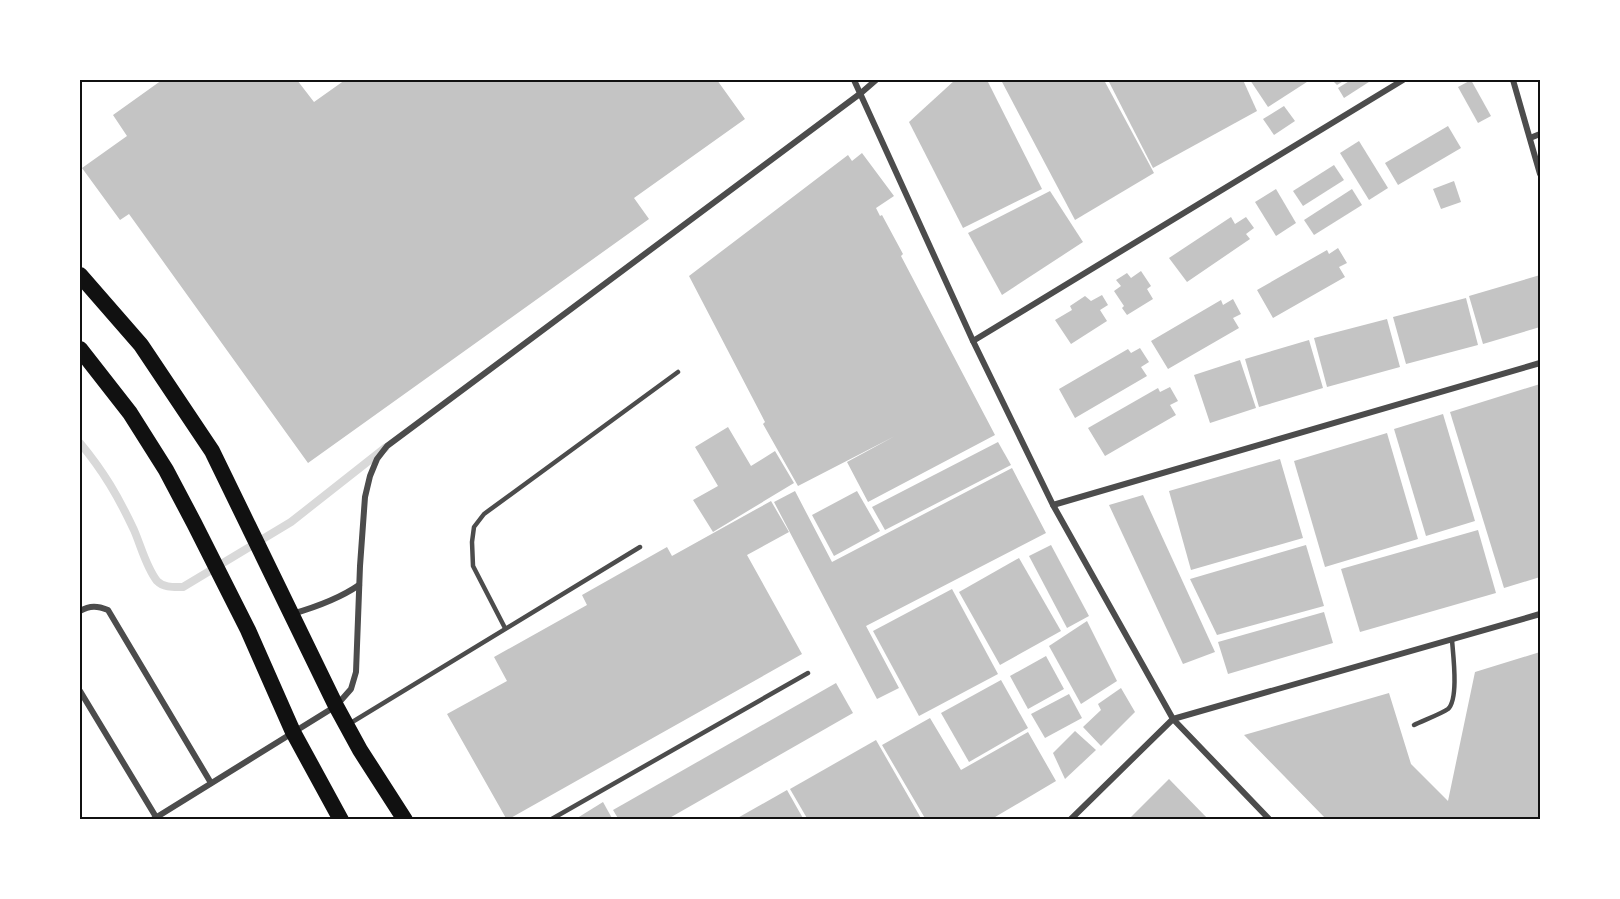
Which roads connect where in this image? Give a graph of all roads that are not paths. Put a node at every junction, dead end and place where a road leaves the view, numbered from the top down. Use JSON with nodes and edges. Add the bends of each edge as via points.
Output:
{"nodes":[{"id":1,"x":854,"y":80,"type":"edge"},
{"id":2,"x":876,"y":80,"type":"edge"},
{"id":3,"x":1403,"y":80,"type":"edge"},
{"id":4,"x":1513,"y":80,"type":"edge"},
{"id":5,"x":861,"y":93,"type":"junction"},
{"id":6,"x":1540,"y":134,"type":"edge"},
{"id":7,"x":1530,"y":138,"type":"junction"},
{"id":8,"x":1540,"y":174,"type":"edge"},
{"id":9,"x":80,"y":275,"type":"edge"},
{"id":10,"x":974,"y":341,"type":"junction"},
{"id":11,"x":80,"y":350,"type":"edge"},
{"id":12,"x":1540,"y":363,"type":"edge"},
{"id":13,"x":678,"y":372,"type":"dead end"},
{"id":14,"x":1053,"y":505,"type":"junction"},
{"id":15,"x":640,"y":547,"type":"dead end"},
{"id":16,"x":359,"y":585,"type":"junction"},
{"id":17,"x":80,"y":610,"type":"edge"},
{"id":18,"x":289,"y":610,"type":"junction"},
{"id":19,"x":1540,"y":614,"type":"edge"},
{"id":20,"x":505,"y":628,"type":"junction"},
{"id":21,"x":1452,"y":640,"type":"junction"},
{"id":22,"x":808,"y":673,"type":"dead end"},
{"id":23,"x":80,"y":691,"type":"edge"},
{"id":24,"x":336,"y":706,"type":"junction"},
{"id":25,"x":1173,"y":720,"type":"junction"},
{"id":26,"x":346,"y":725,"type":"junction"},
{"id":27,"x":1414,"y":725,"type":"dead end"},
{"id":28,"x":293,"y":732,"type":"junction"},
{"id":29,"x":211,"y":783,"type":"junction"},
{"id":30,"x":154,"y":818,"type":"edge"},
{"id":31,"x":341,"y":819,"type":"edge"},
{"id":32,"x":405,"y":819,"type":"edge"},
{"id":33,"x":550,"y":819,"type":"edge"},
{"id":34,"x":1070,"y":819,"type":"edge"},
{"id":35,"x":1270,"y":819,"type":"edge"}],
"edges":[{"from":1,"to":5,"type":"street"},
{"from":2,"to":5,"type":"street"},
{"from":3,"to":10,"type":"street"},
{"from":4,"to":7,"type":"street"},
{"from":5,"to":10,"type":"street"},
{"from":5,"to":16,"type":"street","via":[[387,446],[377,459],[365,497]]},
{"from":6,"to":7,"type":"street"},
{"from":7,"to":8,"type":"street"},
{"from":9,"to":18,"type":"highway","via":[[141,345],[212,451]]},
{"from":10,"to":14,"type":"street"},
{"from":11,"to":28,"type":"highway","via":[[130,413],[166,470],[248,630]]},
{"from":12,"to":14,"type":"street"},
{"from":13,"to":20,"type":"lane","via":[[484,514],[474,527],[473,566]]},
{"from":14,"to":25,"type":"street"},
{"from":15,"to":20,"type":"lane"},
{"from":16,"to":18,"type":"street","via":[[323,604]]},
{"from":16,"to":24,"type":"street","via":[[356,672],[351,689]]},
{"from":17,"to":29,"type":"street","via":[[98,606],[108,610]]},
{"from":18,"to":24,"type":"highway"},
{"from":19,"to":21,"type":"street"},
{"from":20,"to":26,"type":"lane"},
{"from":21,"to":25,"type":"street"},
{"from":21,"to":27,"type":"lane","via":[[1453,699],[1449,708]]},
{"from":22,"to":33,"type":"lane"},
{"from":23,"to":30,"type":"street"},
{"from":24,"to":26,"type":"highway"},
{"from":24,"to":28,"type":"street"},
{"from":25,"to":34,"type":"street"},
{"from":25,"to":35,"type":"street"},
{"from":26,"to":32,"type":"highway"},
{"from":28,"to":29,"type":"street"},
{"from":28,"to":31,"type":"highway"},
{"from":29,"to":30,"type":"street"}]}
